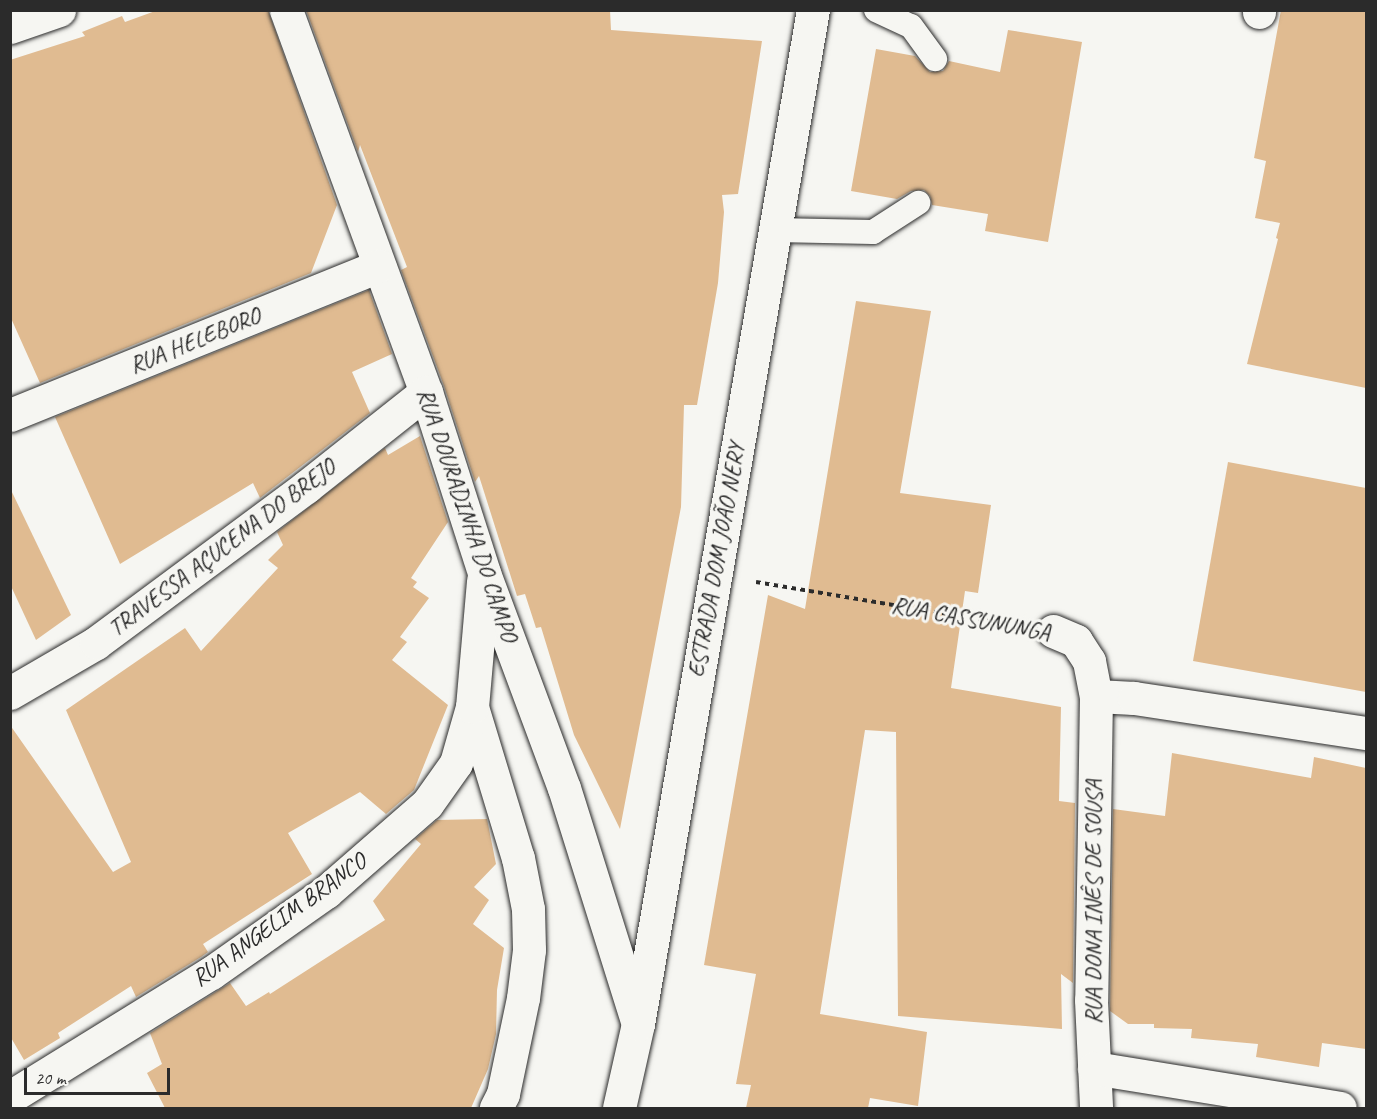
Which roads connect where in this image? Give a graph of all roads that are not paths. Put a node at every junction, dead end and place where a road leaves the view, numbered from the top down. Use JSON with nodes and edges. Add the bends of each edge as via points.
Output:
{"nodes":[{"id":1,"x":59,"y":10,"type":"edge"},
{"id":2,"x":286,"y":10,"type":"edge"},
{"id":3,"x":813,"y":10,"type":"edge"},
{"id":4,"x":876,"y":10,"type":"edge"},
{"id":5,"x":10,"y":27,"type":"edge"},
{"id":6,"x":935,"y":59,"type":"dead end"},
{"id":7,"x":918,"y":203,"type":"dead end"},
{"id":8,"x":775,"y":230,"type":"junction"},
{"id":9,"x":379,"y":266,"type":"junction"},
{"id":10,"x":426,"y":392,"type":"junction"},
{"id":11,"x":10,"y":416,"type":"edge"},
{"id":12,"x":484,"y":573,"type":"junction"},
{"id":13,"x":1053,"y":631,"type":"road end"},
{"id":14,"x":10,"y":693,"type":"edge"},
{"id":15,"x":1096,"y":696,"type":"junction"},
{"id":16,"x":472,"y":707,"type":"junction"},
{"id":17,"x":1366,"y":733,"type":"edge"},
{"id":18,"x":638,"y":1024,"type":"junction"},
{"id":19,"x":1094,"y":1068,"type":"junction"},
{"id":20,"x":10,"y":1097,"type":"edge"},
{"id":21,"x":496,"y":1108,"type":"edge"},
{"id":22,"x":619,"y":1108,"type":"edge"},
{"id":23,"x":1096,"y":1108,"type":"edge"},
{"id":24,"x":1340,"y":1108,"type":"edge"}],
"edges":[{"from":1,"to":5,"type":"street"},
{"from":2,"to":9,"type":"street","name":"RUA DOURADINHA DO CAMPO"},
{"from":3,"to":8,"type":"street","name":"ESTRADA DOM JOÃO NERY"},
{"from":4,"to":6,"type":"lane","via":[[911,26]]},
{"from":7,"to":8,"type":"lane","via":[[873,232]]},
{"from":8,"to":18,"type":"street","name":"ESTRADA DOM JOÃO NERY"},
{"from":9,"to":10,"type":"street","name":"RUA DOURADINHA DO CAMPO"},
{"from":9,"to":11,"type":"street","name":"RUA HELEBORO"},
{"from":10,"to":12,"type":"street","name":"RUA DOURADINHA DO CAMPO"},
{"from":10,"to":14,"type":"street","name":"TRAVESSA AÇUCENA DO BREJO","via":[[96,643]]},
{"from":12,"to":16,"type":"street","name":"RUA ANGELIM BRANCO"},
{"from":12,"to":18,"type":"street","name":"RUA DOURADINHA DO CAMPO","via":[[564,788]]},
{"from":13,"to":15,"type":"street","name":"RUA CASSUNUNGA","via":[[1076,641],[1089,662]]},
{"from":15,"to":17,"type":"street","via":[[1134,698]]},
{"from":15,"to":19,"type":"street","name":"RUA DONA INÊS DE SOUSA","via":[[1091,1000]]},
{"from":16,"to":20,"type":"street","name":"RUA ANGELIM BRANCO","via":[[456,763],[427,804],[326,892],[211,973]]},
{"from":16,"to":21,"type":"street","via":[[518,858],[528,909],[529,950],[523,998],[503,1094]]},
{"from":18,"to":22,"type":"street","name":"ESTRADA DOM JOÃO NERY"},
{"from":19,"to":23,"type":"street","name":"RUA DONA INÊS DE SOUSA"},
{"from":19,"to":24,"type":"street"}]}
